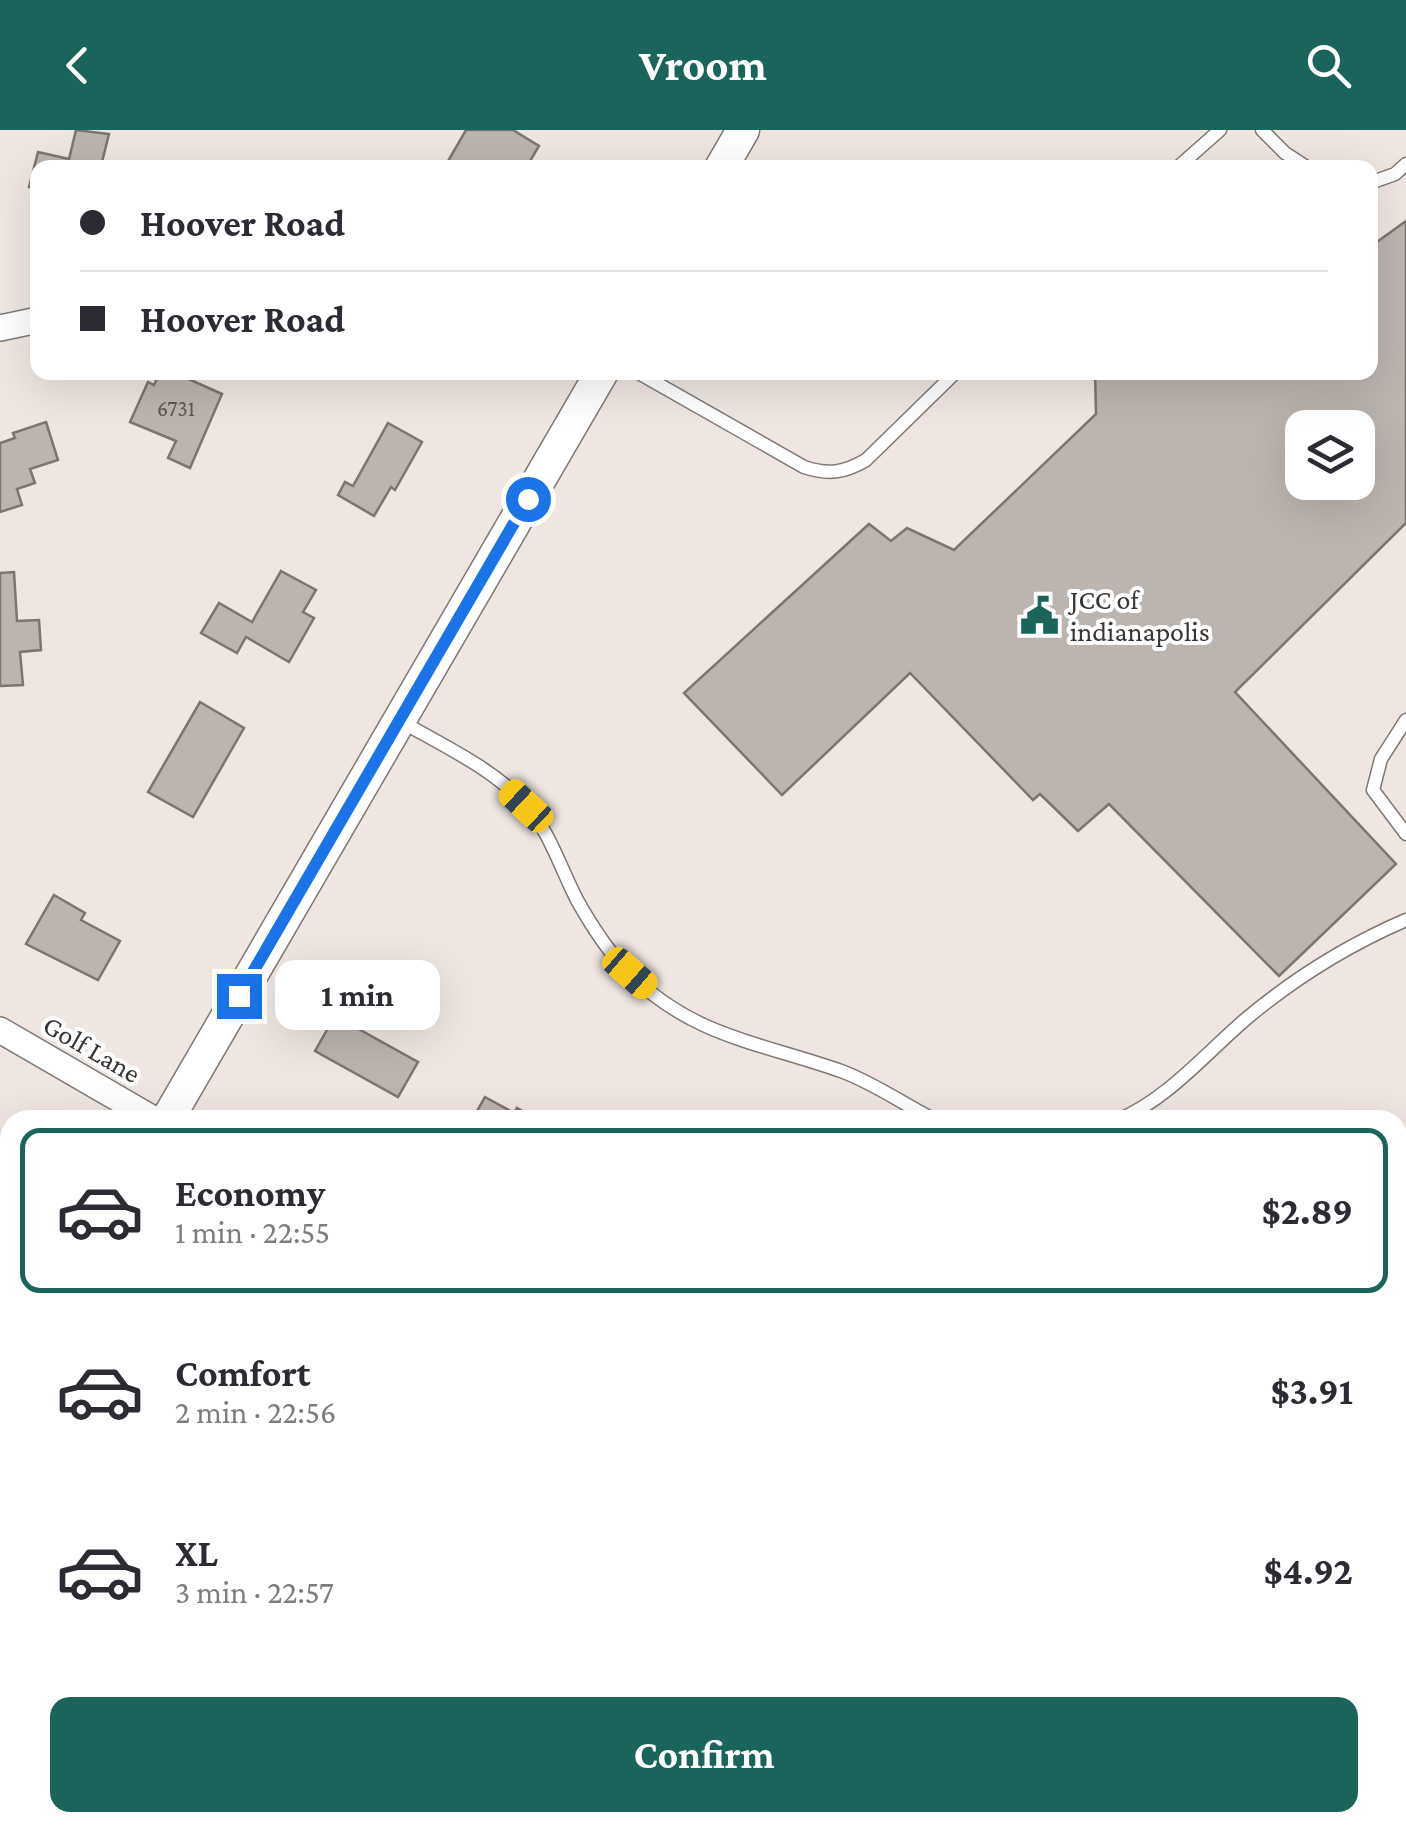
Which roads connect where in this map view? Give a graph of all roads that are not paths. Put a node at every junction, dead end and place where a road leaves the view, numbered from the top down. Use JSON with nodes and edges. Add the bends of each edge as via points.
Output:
{"nodes":[{"id":1,"x":742,"y":130,"type":"edge"},
{"id":2,"x":1220,"y":130,"type":"edge"},
{"id":3,"x":1262,"y":130,"type":"edge"},
{"id":4,"x":725,"y":160,"type":"edge"},
{"id":5,"x":1186,"y":160,"type":"edge"},
{"id":6,"x":1296,"y":160,"type":"edge"},
{"id":7,"x":1406,"y":164,"type":"edge"},
{"id":8,"x":1378,"y":180,"type":"edge"},
{"id":9,"x":30,"y":322,"type":"edge"},
{"id":10,"x":0,"y":328,"type":"edge"},
{"id":11,"x":597,"y":380,"type":"edge"},
{"id":12,"x":651,"y":380,"type":"edge"},
{"id":13,"x":948,"y":380,"type":"edge"},
{"id":14,"x":400,"y":720,"type":"junction"},
{"id":15,"x":1405,"y":724,"type":"edge"},
{"id":16,"x":1406,"y":834,"type":"edge"},
{"id":17,"x":1406,"y":920,"type":"edge"},
{"id":18,"x":0,"y":1030,"type":"edge"},
{"id":19,"x":138,"y":1110,"type":"edge"},
{"id":20,"x":173,"y":1110,"type":"edge"},
{"id":21,"x":916,"y":1110,"type":"edge"},
{"id":22,"x":1135,"y":1110,"type":"edge"}],
"edges":[{"from":1,"to":4,"type":"street"},
{"from":2,"to":5,"type":"lane"},
{"from":3,"to":6,"type":"lane"},
{"from":7,"to":8,"type":"lane"},
{"from":9,"to":10,"type":"street"},
{"from":11,"to":14,"type":"street"},
{"from":12,"to":13,"type":"lane","via":[[825,474],[866,460]]},
{"from":14,"to":20,"type":"street"},
{"from":14,"to":21,"type":"lane","via":[[475,765],[526,806],[595,929],[630,973],[671,1007],[751,1046],[845,1072]]},
{"from":15,"to":16,"type":"lane","via":[[1381,758],[1372,790]]},
{"from":17,"to":22,"type":"lane","via":[[1293,982]]},
{"from":18,"to":19,"type":"street","name":"Golf Lane"}]}
